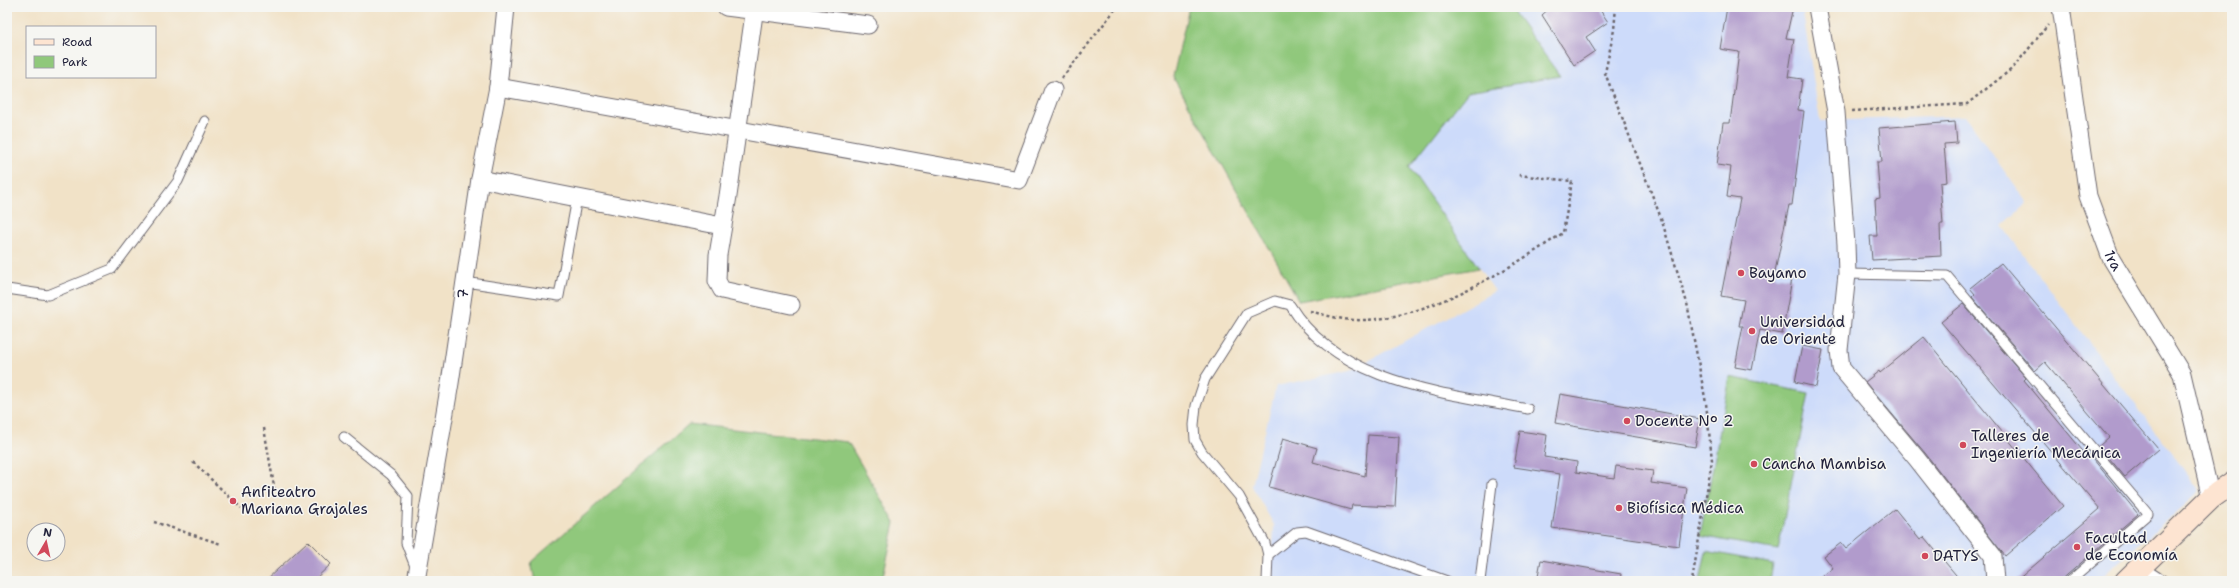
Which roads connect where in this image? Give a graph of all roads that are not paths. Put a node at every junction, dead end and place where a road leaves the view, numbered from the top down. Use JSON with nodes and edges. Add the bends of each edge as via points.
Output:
{"nodes":[{"id":1,"x":506,"y":7,"type":"edge"},
{"id":2,"x":726,"y":7,"type":"edge"},
{"id":3,"x":1817,"y":7,"type":"edge"},
{"id":4,"x":2061,"y":7,"type":"edge"},
{"id":5,"x":755,"y":9,"type":"edge"},
{"id":6,"x":868,"y":25,"type":"dead end"},
{"id":7,"x":498,"y":88,"type":"junction"},
{"id":8,"x":1053,"y":90,"type":"road end"},
{"id":9,"x":205,"y":120,"type":"dead end"},
{"id":10,"x":736,"y":130,"type":"junction"},
{"id":11,"x":480,"y":179,"type":"junction"},
{"id":12,"x":577,"y":198,"type":"junction"},
{"id":13,"x":722,"y":226,"type":"junction"},
{"id":14,"x":1847,"y":274,"type":"junction"},
{"id":15,"x":465,"y":282,"type":"junction"},
{"id":16,"x":7,"y":289,"type":"edge"},
{"id":17,"x":791,"y":305,"type":"dead end"},
{"id":18,"x":1528,"y":409,"type":"dead end"},
{"id":19,"x":344,"y":437,"type":"dead end"},
{"id":20,"x":2232,"y":483,"type":"edge"},
{"id":21,"x":1492,"y":484,"type":"dead end"},
{"id":22,"x":2211,"y":498,"type":"junction"},
{"id":23,"x":1268,"y":556,"type":"junction"},
{"id":24,"x":2134,"y":574,"type":"edge"},
{"id":25,"x":416,"y":576,"type":"edge"},
{"id":26,"x":1267,"y":581,"type":"edge"},
{"id":27,"x":1447,"y":581,"type":"edge"},
{"id":28,"x":1480,"y":581,"type":"edge"},
{"id":29,"x":1995,"y":581,"type":"edge"},
{"id":30,"x":2070,"y":581,"type":"edge"},
{"id":31,"x":2164,"y":581,"type":"edge"}],
"edges":[{"from":1,"to":7,"type":"street","name":"7"},
{"from":2,"to":5,"type":"street"},
{"from":3,"to":14,"type":"street","via":[[1836,112]]},
{"from":4,"to":22,"type":"street","name":"1ra","via":[[2088,196],[2111,258],[2182,374]]},
{"from":5,"to":6,"type":"street"},
{"from":5,"to":10,"type":"street"},
{"from":7,"to":10,"type":"street"},
{"from":7,"to":11,"type":"street","name":"7"},
{"from":8,"to":10,"type":"street","via":[[1019,180]]},
{"from":9,"to":16,"type":"lane","via":[[178,181],[112,269],[48,295]]},
{"from":10,"to":13,"type":"street"},
{"from":11,"to":12,"type":"street"},
{"from":11,"to":15,"type":"street","name":"7"},
{"from":12,"to":13,"type":"street"},
{"from":12,"to":15,"type":"lane","via":[[559,296]]},
{"from":13,"to":17,"type":"street","via":[[717,281],[722,290]]},
{"from":14,"to":29,"type":"street","via":[[1839,350],[1841,368],[1993,556]]},
{"from":14,"to":30,"type":"lane","via":[[1947,276],[2148,514]]},
{"from":15,"to":25,"type":"street","name":"7"},
{"from":18,"to":23,"type":"lane","via":[[1428,389],[1367,370],[1332,349],[1301,323],[1290,305],[1275,301],[1247,313],[1205,378],[1196,406],[1195,440],[1239,496],[1265,543]]},
{"from":19,"to":25,"type":"lane","via":[[391,475],[408,496],[406,543]]},
{"from":20,"to":22,"type":"main road"},
{"from":21,"to":28,"type":"lane"},
{"from":22,"to":24,"type":"main road"},
{"from":23,"to":26,"type":"lane"},
{"from":23,"to":27,"type":"lane","via":[[1297,532],[1306,531]]},
{"from":24,"to":31,"type":"lane"}]}
